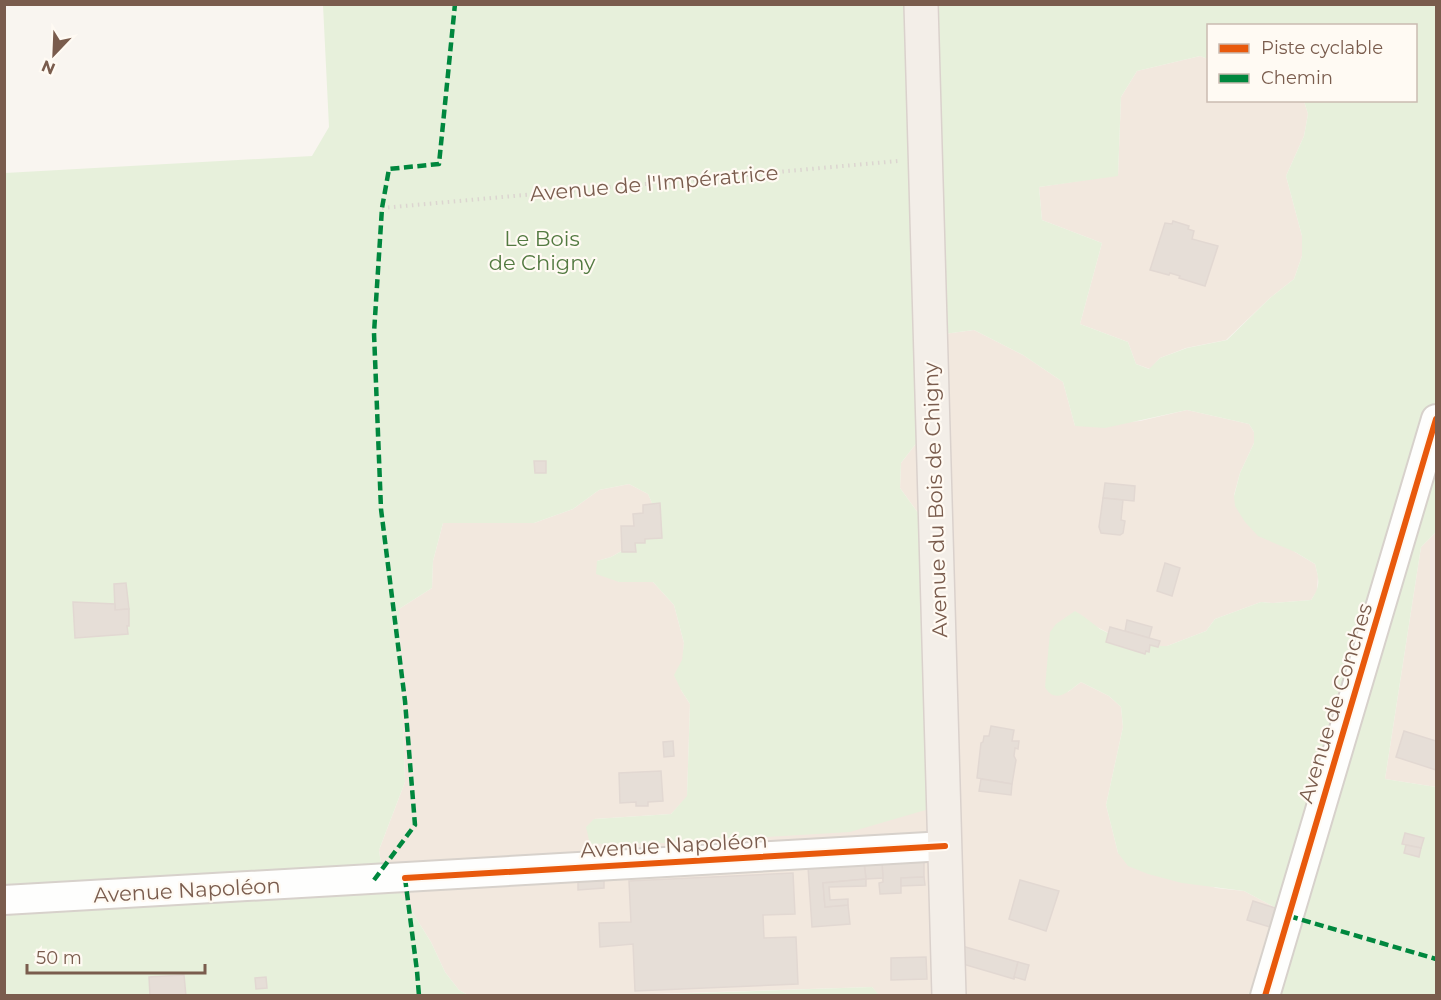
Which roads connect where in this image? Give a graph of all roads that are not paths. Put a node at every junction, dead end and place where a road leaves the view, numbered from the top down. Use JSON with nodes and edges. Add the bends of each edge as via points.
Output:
{"nodes":[{"id":1,"x":921,"y":4,"type":"edge"},
{"id":2,"x":1436,"y":422,"type":"edge"},
{"id":3,"x":945,"y":846,"type":"junction"},
{"id":4,"x":4,"y":900,"type":"edge"},
{"id":5,"x":948,"y":996,"type":"edge"},
{"id":6,"x":1265,"y":996,"type":"edge"}],
"edges":[{"from":1,"to":3,"type":"main road","name":"Avenue du Bois de Chigny"},
{"from":2,"to":6,"type":"street","name":"Avenue de Conches"},
{"from":3,"to":4,"type":"street","name":"Avenue Napoléon"},
{"from":3,"to":5,"type":"main road","name":"Avenue du Bois de Chigny"}]}
